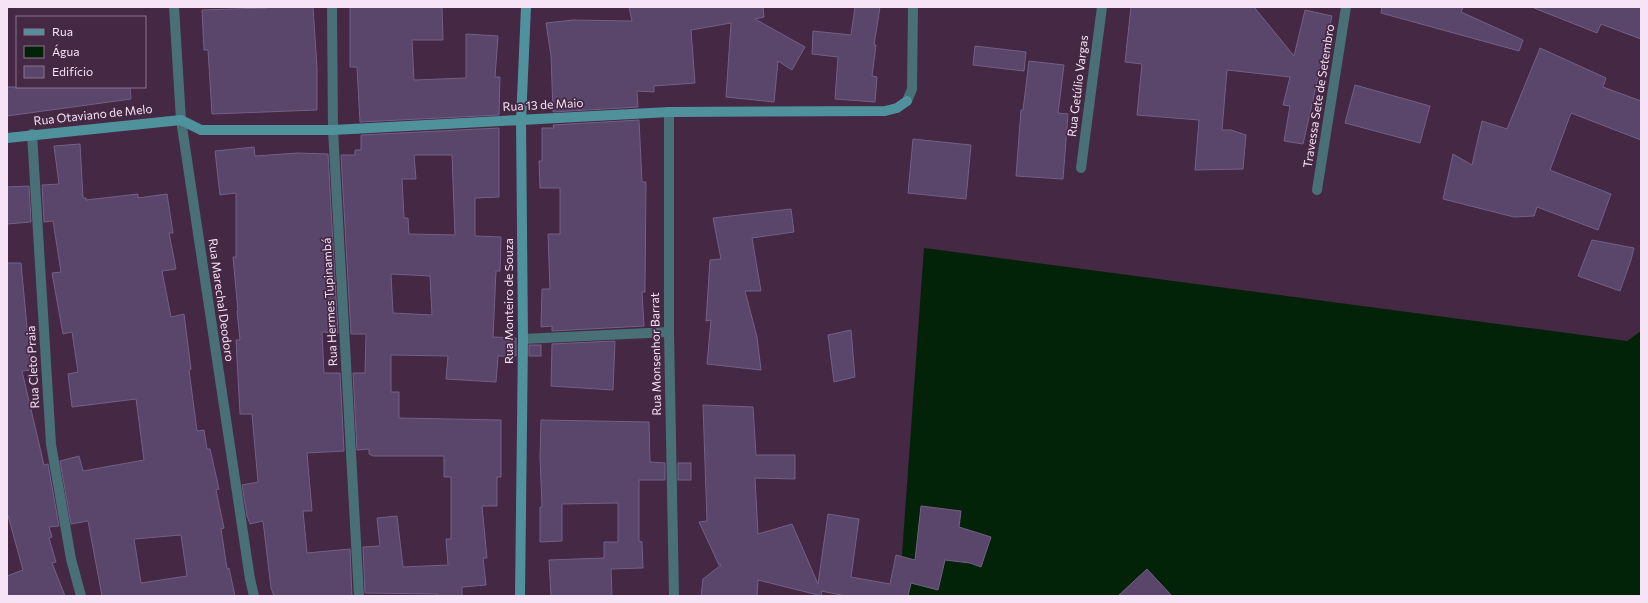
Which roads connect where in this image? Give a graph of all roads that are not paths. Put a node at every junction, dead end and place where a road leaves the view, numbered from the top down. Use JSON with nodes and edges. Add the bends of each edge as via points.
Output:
{"nodes":[{"id":1,"x":174,"y":7,"type":"edge"},
{"id":2,"x":332,"y":7,"type":"edge"},
{"id":3,"x":526,"y":7,"type":"edge"},
{"id":4,"x":913,"y":7,"type":"edge"},
{"id":5,"x":1102,"y":7,"type":"edge"},
{"id":6,"x":1346,"y":7,"type":"edge"},
{"id":7,"x":669,"y":112,"type":"junction"},
{"id":8,"x":181,"y":120,"type":"junction"},
{"id":9,"x":521,"y":120,"type":"junction"},
{"id":10,"x":333,"y":130,"type":"junction"},
{"id":11,"x":32,"y":134,"type":"junction"},
{"id":12,"x":7,"y":138,"type":"edge"},
{"id":13,"x":1081,"y":168,"type":"dead end"},
{"id":14,"x":1317,"y":190,"type":"dead end"},
{"id":15,"x":669,"y":332,"type":"junction"},
{"id":16,"x":523,"y":339,"type":"junction"},
{"id":17,"x":81,"y":596,"type":"edge"},
{"id":18,"x":254,"y":596,"type":"edge"},
{"id":19,"x":359,"y":596,"type":"edge"},
{"id":20,"x":520,"y":596,"type":"edge"},
{"id":21,"x":674,"y":596,"type":"edge"}],
"edges":[{"from":1,"to":8,"type":"street","name":"Rua Marechal Deodoro"},
{"from":2,"to":10,"type":"street","name":"Rua Hermes Tupinambá"},
{"from":3,"to":9,"type":"street","name":"Rua Monteiro de Souza"},
{"from":4,"to":7,"type":"street","name":"Rua 13 de Maio","via":[[912,88],[907,101],[897,108],[884,111]]},
{"from":5,"to":13,"type":"street","name":"Rua Getúlio Vargas"},
{"from":6,"to":14,"type":"street","name":"Travessa Sete de Setembro"},
{"from":7,"to":9,"type":"street","name":"Rua 13 de Maio"},
{"from":7,"to":15,"type":"street","name":"Rua Monsenhor Barrat"},
{"from":8,"to":10,"type":"street","name":"Rua 13 de Maio","via":[[201,130]]},
{"from":8,"to":11,"type":"street","name":"Rua Otaviano de Melo"},
{"from":8,"to":18,"type":"street","name":"Rua Marechal Deodoro"},
{"from":9,"to":10,"type":"street","name":"Rua 13 de Maio"},
{"from":9,"to":16,"type":"street","name":"Rua Monteiro de Souza"},
{"from":10,"to":19,"type":"street","name":"Rua Hermes Tupinambá"},
{"from":11,"to":12,"type":"street","name":"Rua Otaviano de Melo"},
{"from":11,"to":17,"type":"street","name":"Rua Cleto Praia","via":[[51,444],[71,559]]},
{"from":15,"to":16,"type":"street"},
{"from":15,"to":21,"type":"street","name":"Rua Monsenhor Barrat"},
{"from":16,"to":20,"type":"street","name":"Rua Monteiro de Souza"}]}
